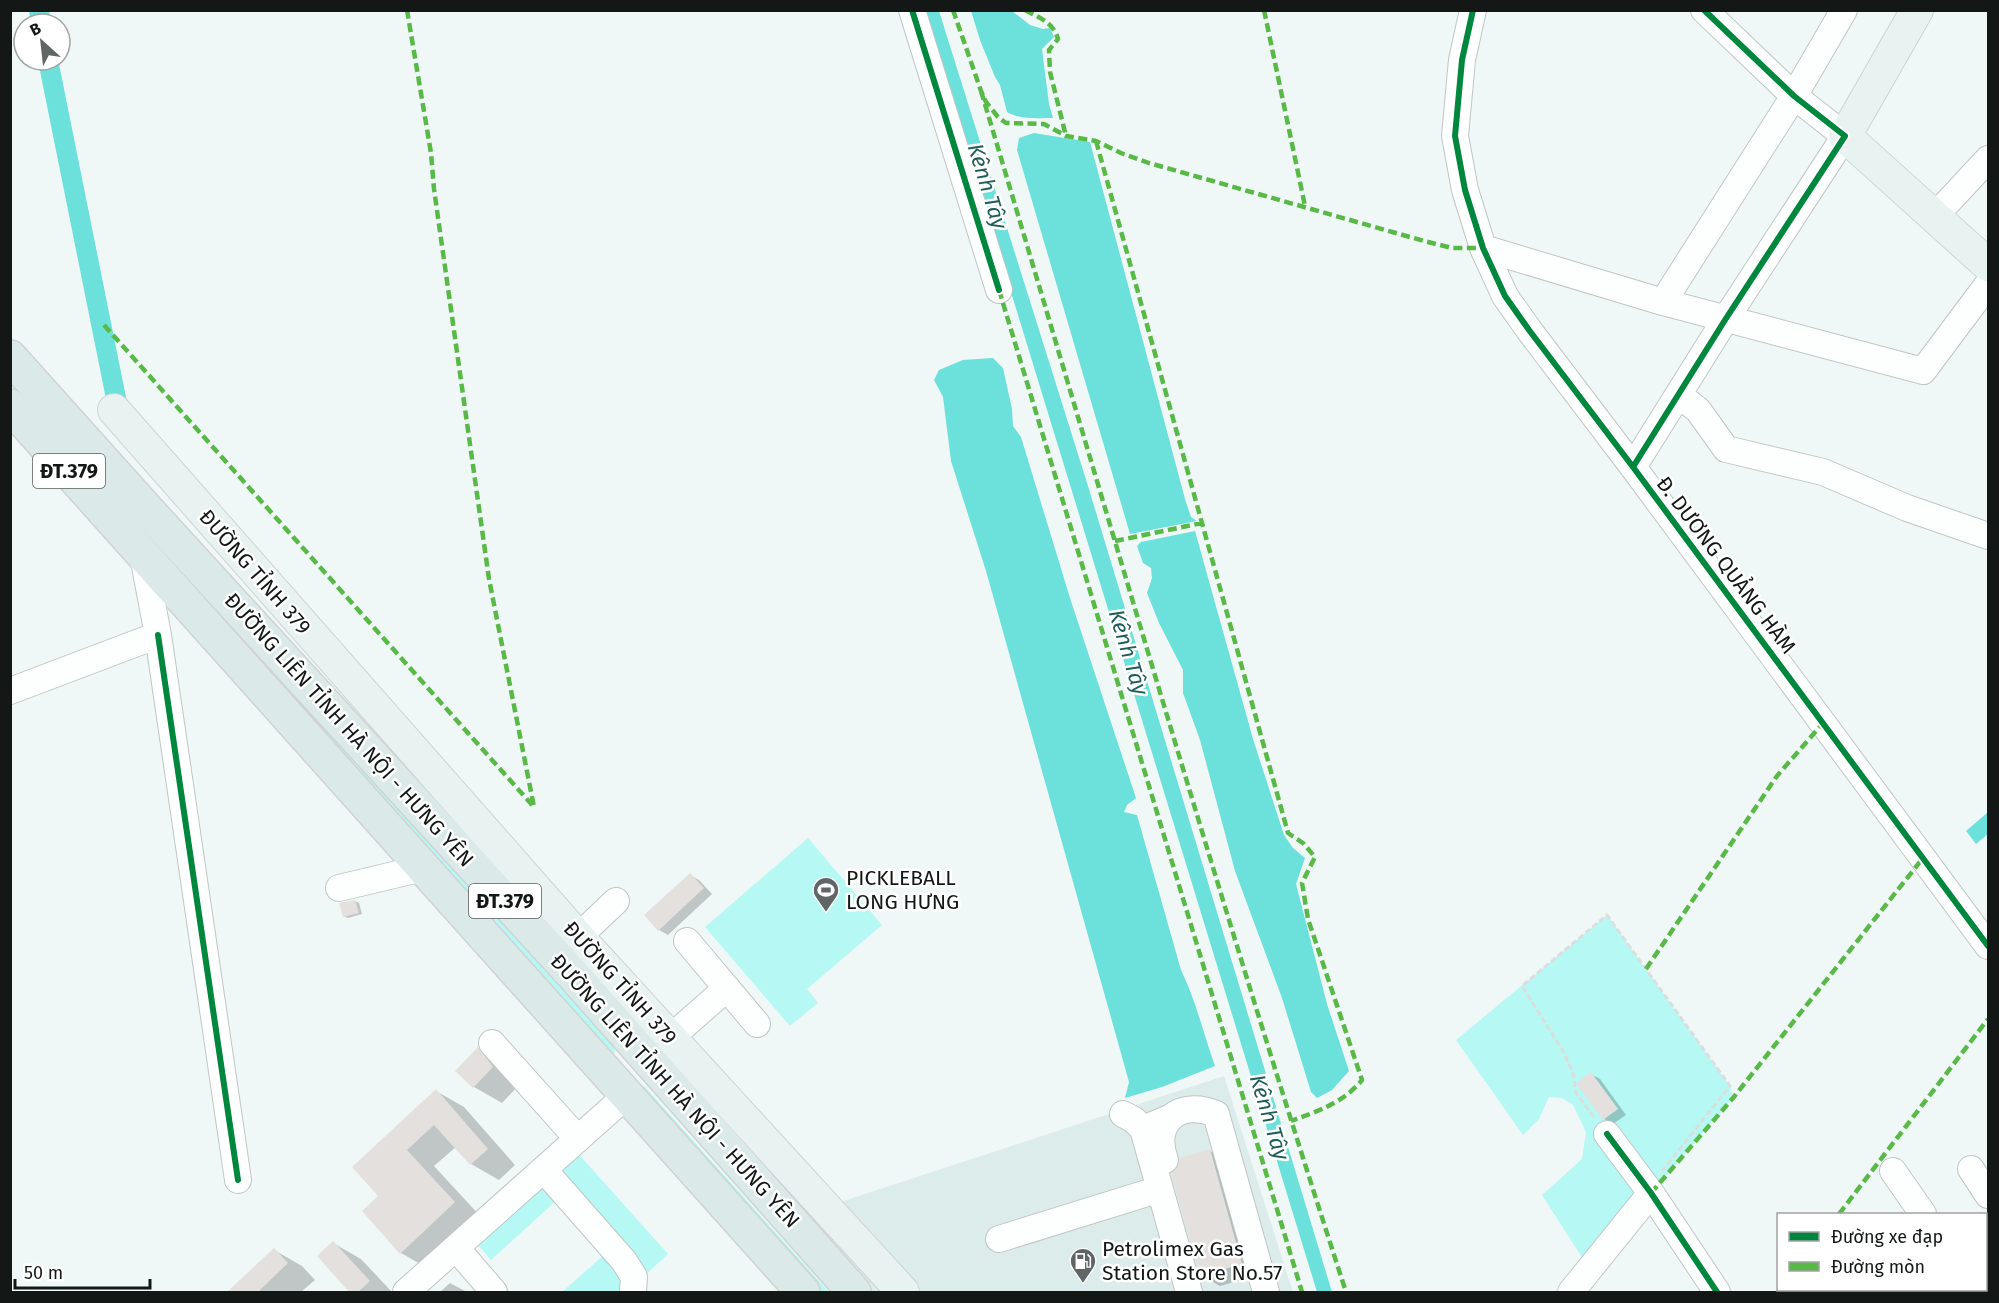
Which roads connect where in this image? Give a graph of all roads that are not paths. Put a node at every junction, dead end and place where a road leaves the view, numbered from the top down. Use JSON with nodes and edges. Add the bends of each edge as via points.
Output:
{"nodes":[{"id":1,"x":912,"y":10,"type":"edge"},
{"id":2,"x":1473,"y":10,"type":"edge"},
{"id":3,"x":1704,"y":10,"type":"edge"},
{"id":4,"x":1844,"y":10,"type":"edge"},
{"id":5,"x":1917,"y":10,"type":"edge"},
{"id":6,"x":1794,"y":96,"type":"junction"},
{"id":7,"x":1845,"y":136,"type":"junction"},
{"id":8,"x":1989,"y":159,"type":"edge"},
{"id":9,"x":1934,"y":217,"type":"junction"},
{"id":10,"x":1483,"y":248,"type":"junction"},
{"id":11,"x":1989,"y":265,"type":"edge"},
{"id":12,"x":1989,"y":284,"type":"edge"},
{"id":13,"x":999,"y":290,"type":"dead end"},
{"id":14,"x":1663,"y":302,"type":"junction"},
{"id":15,"x":1725,"y":320,"type":"junction"},
{"id":16,"x":10,"y":357,"type":"edge"},
{"id":17,"x":1679,"y":395,"type":"junction"},
{"id":18,"x":10,"y":406,"type":"edge"},
{"id":19,"x":114,"y":410,"type":"dead end"},
{"id":20,"x":1633,"y":467,"type":"junction"},
{"id":21,"x":169,"y":475,"type":"junction"},
{"id":22,"x":146,"y":509,"type":"junction"},
{"id":23,"x":1989,"y":536,"type":"edge"},
{"id":24,"x":145,"y":557,"type":"junction"},
{"id":25,"x":158,"y":635,"type":"junction"},
{"id":26,"x":341,"y":669,"type":"junction"},
{"id":27,"x":10,"y":691,"type":"edge"},
{"id":28,"x":315,"y":693,"type":"junction"},
{"id":29,"x":423,"y":868,"type":"junction"},
{"id":30,"x":339,"y":888,"type":"dead end"},
{"id":31,"x":616,"y":901,"type":"dead end"},
{"id":32,"x":687,"y":941,"type":"dead end"},
{"id":33,"x":1989,"y":946,"type":"edge"},
{"id":34,"x":567,"y":947,"type":"junction"},
{"id":35,"x":727,"y":988,"type":"junction"},
{"id":36,"x":757,"y":1024,"type":"dead end"},
{"id":37,"x":492,"y":1043,"type":"dead end"},
{"id":38,"x":652,"y":1049,"type":"junction"},
{"id":39,"x":618,"y":1086,"type":"junction"},
{"id":40,"x":1123,"y":1114,"type":"dead end"},
{"id":41,"x":1172,"y":1118,"type":"junction"},
{"id":42,"x":1143,"y":1129,"type":"junction"},
{"id":43,"x":1607,"y":1134,"type":"road end"},
{"id":44,"x":578,"y":1139,"type":"junction"},
{"id":45,"x":1165,"y":1160,"type":"dead end"},
{"id":46,"x":1971,"y":1169,"type":"dead end"},
{"id":47,"x":544,"y":1170,"type":"junction"},
{"id":48,"x":1893,"y":1171,"type":"dead end"},
{"id":49,"x":238,"y":1180,"type":"dead end"},
{"id":50,"x":1160,"y":1189,"type":"junction"},
{"id":51,"x":1649,"y":1191,"type":"junction"},
{"id":52,"x":1989,"y":1195,"type":"edge"},
{"id":53,"x":1922,"y":1213,"type":"edge"},
{"id":54,"x":999,"y":1239,"type":"dead end"},
{"id":55,"x":456,"y":1248,"type":"junction"},
{"id":56,"x":406,"y":1293,"type":"edge"},
{"id":57,"x":494,"y":1293,"type":"edge"},
{"id":58,"x":633,"y":1293,"type":"edge"},
{"id":59,"x":803,"y":1293,"type":"edge"},
{"id":60,"x":854,"y":1293,"type":"edge"},
{"id":61,"x":903,"y":1293,"type":"edge"},
{"id":62,"x":1189,"y":1293,"type":"edge"},
{"id":63,"x":1266,"y":1293,"type":"edge"},
{"id":64,"x":1571,"y":1293,"type":"edge"},
{"id":65,"x":1717,"y":1293,"type":"edge"}],
"edges":[{"from":1,"to":13,"type":"street"},
{"from":2,"to":10,"type":"street","name":"Đ. DƯƠNG QUẢNG HÀM","via":[[1462,60],[1455,136],[1465,190]]},
{"from":3,"to":6,"type":"street"},
{"from":4,"to":6,"type":"street"},
{"from":5,"to":7,"type":"main road"},
{"from":6,"to":7,"type":"street"},
{"from":6,"to":14,"type":"street"},
{"from":7,"to":9,"type":"main road"},
{"from":7,"to":15,"type":"street"},
{"from":8,"to":9,"type":"street"},
{"from":9,"to":11,"type":"main road"},
{"from":10,"to":14,"type":"street"},
{"from":10,"to":20,"type":"street","name":"Đ. DƯƠNG QUẢNG HÀM","via":[[1505,296]]},
{"from":12,"to":15,"type":"street","via":[[1923,371]]},
{"from":14,"to":15,"type":"street"},
{"from":15,"to":17,"type":"street"},
{"from":16,"to":22,"type":"highway","name":"ĐƯỜNG LIÊN TỈNH HÀ NỘI - HƯNG YÊN","number":"ĐT.379"},
{"from":17,"to":20,"type":"street"},
{"from":17,"to":23,"type":"street","via":[[1698,410],[1726,449],[1823,472],[1906,508]]},
{"from":18,"to":24,"type":"highway","name":"ĐƯỜNG LIÊN TỈNH HÀ NỘI - HƯNG YÊN","number":"ĐT.379"},
{"from":19,"to":21,"type":"main road","name":"ĐƯỜNG TỈNH 379"},
{"from":20,"to":33,"type":"street","name":"Đ. DƯƠNG QUẢNG HÀM"},
{"from":21,"to":22,"type":"main road"},
{"from":21,"to":26,"type":"main road","name":"ĐƯỜNG TỈNH 379"},
{"from":22,"to":28,"type":"highway","name":"ĐƯỜNG LIÊN TỈNH HÀ NỘI - HƯNG YÊN","number":"ĐT.379"},
{"from":24,"to":25,"type":"street"},
{"from":24,"to":29,"type":"highway","name":"ĐƯỜNG LIÊN TỈNH HÀ NỘI - HƯNG YÊN","number":"ĐT.379"},
{"from":25,"to":27,"type":"street"},
{"from":25,"to":49,"type":"street"},
{"from":26,"to":28,"type":"main road"},
{"from":26,"to":34,"type":"main road","name":"ĐƯỜNG TỈNH 379"},
{"from":28,"to":34,"type":"highway","name":"ĐƯỜNG LIÊN TỈNH HÀ NỘI - HƯNG YÊN","number":"ĐT.379"},
{"from":29,"to":30,"type":"street"},
{"from":29,"to":39,"type":"highway","name":"ĐƯỜNG LIÊN TỈNH HÀ NỘI - HƯNG YÊN","number":"ĐT.379"},
{"from":31,"to":34,"type":"street"},
{"from":32,"to":35,"type":"street"},
{"from":34,"to":38,"type":"highway","name":"ĐƯỜNG LIÊN TỈNH HÀ NỘI - HƯNG YÊN","number":"ĐT.379"},
{"from":35,"to":36,"type":"street"},
{"from":35,"to":38,"type":"street"},
{"from":37,"to":44,"type":"street"},
{"from":38,"to":39,"type":"highway"},
{"from":38,"to":60,"type":"highway","name":"ĐƯỜNG LIÊN TỈNH HÀ NỘI - HƯNG YÊN","number":"ĐT.379"},
{"from":38,"to":61,"type":"main road","name":"ĐƯỜNG TỈNH 379"},
{"from":39,"to":44,"type":"street"},
{"from":39,"to":59,"type":"highway","name":"ĐƯỜNG LIÊN TỈNH HÀ NỘI - HƯNG YÊN","number":"ĐT.379"},
{"from":40,"to":42,"type":"street"},
{"from":41,"to":42,"type":"street"},
{"from":41,"to":45,"type":"street","via":[[1161,1138]]},
{"from":41,"to":63,"type":"street","via":[[1192,1108],[1216,1114]]},
{"from":42,"to":50,"type":"street"},
{"from":43,"to":51,"type":"street"},
{"from":44,"to":47,"type":"street"},
{"from":46,"to":52,"type":"street"},
{"from":47,"to":55,"type":"street"},
{"from":47,"to":58,"type":"street","via":[[624,1261],[634,1277]]},
{"from":48,"to":53,"type":"street"},
{"from":50,"to":54,"type":"street"},
{"from":50,"to":62,"type":"street"},
{"from":51,"to":64,"type":"street"},
{"from":51,"to":65,"type":"street"},
{"from":55,"to":56,"type":"street"},
{"from":55,"to":57,"type":"street"}]}
